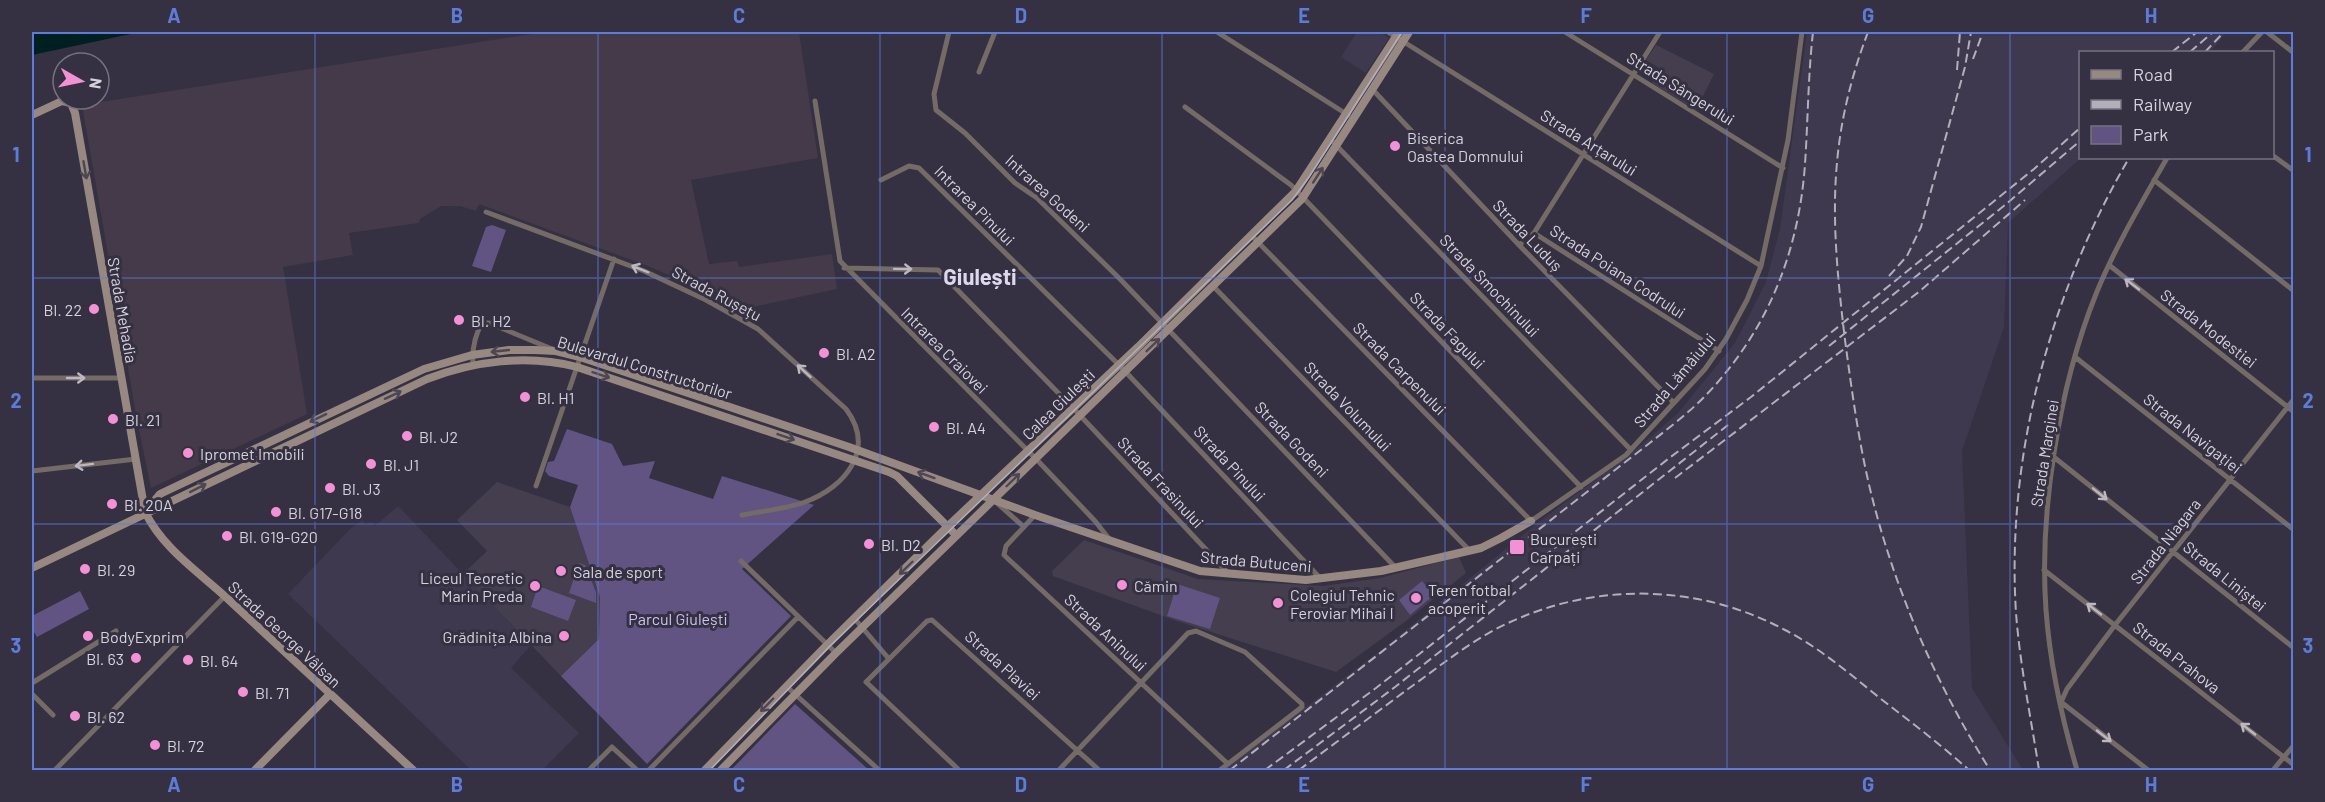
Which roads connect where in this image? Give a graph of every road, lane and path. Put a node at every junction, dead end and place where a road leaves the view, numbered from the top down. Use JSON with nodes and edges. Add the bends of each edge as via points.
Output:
{"nodes":[{"id":1,"x":949,"y":32,"type":"edge"},
{"id":2,"x":995,"y":32,"type":"edge"},
{"id":3,"x":1217,"y":32,"type":"edge"},
{"id":4,"x":1388,"y":32,"type":"edge"},
{"id":5,"x":1409,"y":32,"type":"edge"},
{"id":6,"x":1565,"y":32,"type":"edge"},
{"id":7,"x":1660,"y":32,"type":"edge"},
{"id":8,"x":1802,"y":32,"type":"edge"},
{"id":9,"x":2265,"y":32,"type":"edge"},
{"id":10,"x":1399,"y":36,"type":"edge"},
{"id":11,"x":2243,"y":51,"type":"edge"},
{"id":12,"x":2294,"y":53,"type":"edge"},
{"id":13,"x":979,"y":72,"type":"dead end"},
{"id":14,"x":1633,"y":74,"type":"junction"},
{"id":15,"x":1366,"y":83,"type":"junction"},
{"id":16,"x":1372,"y":90,"type":"junction"},
{"id":17,"x":815,"y":101,"type":"dead end"},
{"id":18,"x":1185,"y":107,"type":"dead end"},
{"id":19,"x":1346,"y":114,"type":"junction"},
{"id":20,"x":32,"y":115,"type":"edge"},
{"id":21,"x":1354,"y":118,"type":"junction"},
{"id":22,"x":1330,"y":139,"type":"junction"},
{"id":23,"x":1337,"y":146,"type":"junction"},
{"id":24,"x":1583,"y":154,"type":"junction"},
{"id":25,"x":2274,"y":156,"type":"edge"},
{"id":26,"x":2166,"y":159,"type":"edge"},
{"id":27,"x":1783,"y":168,"type":"junction"},
{"id":28,"x":2294,"y":171,"type":"edge"},
{"id":29,"x":881,"y":180,"type":"dead end"},
{"id":30,"x":2154,"y":180,"type":"junction"},
{"id":31,"x":1296,"y":191,"type":"junction"},
{"id":32,"x":1302,"y":199,"type":"junction"},
{"id":33,"x":486,"y":212,"type":"dead end"},
{"id":34,"x":1533,"y":232,"type":"junction"},
{"id":35,"x":1251,"y":235,"type":"junction"},
{"id":36,"x":1258,"y":243,"type":"junction"},
{"id":37,"x":1519,"y":245,"type":"junction"},
{"id":38,"x":1231,"y":255,"type":"junction"},
{"id":39,"x":614,"y":259,"type":"junction"},
{"id":40,"x":1239,"y":262,"type":"junction"},
{"id":41,"x":2109,"y":265,"type":"junction"},
{"id":42,"x":1761,"y":266,"type":"junction"},
{"id":43,"x":844,"y":268,"type":"junction"},
{"id":44,"x":1206,"y":279,"type":"junction"},
{"id":45,"x":1214,"y":287,"type":"junction"},
{"id":46,"x":2294,"y":291,"type":"edge"},
{"id":47,"x":1162,"y":322,"type":"junction"},
{"id":48,"x":1169,"y":330,"type":"junction"},
{"id":49,"x":556,"y":351,"type":"junction"},
{"id":50,"x":1719,"y":351,"type":"junction"},
{"id":51,"x":472,"y":355,"type":"junction"},
{"id":52,"x":580,"y":357,"type":"junction"},
{"id":53,"x":2075,"y":357,"type":"junction"},
{"id":54,"x":473,"y":365,"type":"junction"},
{"id":55,"x":1119,"y":365,"type":"junction"},
{"id":56,"x":577,"y":367,"type":"junction"},
{"id":57,"x":1125,"y":372,"type":"junction"},
{"id":58,"x":32,"y":378,"type":"edge"},
{"id":59,"x":121,"y":378,"type":"junction"},
{"id":60,"x":2294,"y":399,"type":"edge"},
{"id":61,"x":712,"y":401,"type":"junction"},
{"id":62,"x":1674,"y":404,"type":"junction"},
{"id":63,"x":2287,"y":407,"type":"junction"},
{"id":64,"x":1073,"y":408,"type":"junction"},
{"id":65,"x":709,"y":411,"type":"junction"},
{"id":66,"x":2294,"y":412,"type":"edge"},
{"id":67,"x":1079,"y":415,"type":"junction"},
{"id":68,"x":256,"y":448,"type":"junction"},
{"id":69,"x":858,"y":450,"type":"junction"},
{"id":70,"x":1631,"y":450,"type":"junction"},
{"id":71,"x":1028,"y":451,"type":"junction"},
{"id":72,"x":260,"y":457,"type":"junction"},
{"id":73,"x":2055,"y":458,"type":"junction"},
{"id":74,"x":136,"y":459,"type":"junction"},
{"id":75,"x":1036,"y":459,"type":"junction"},
{"id":76,"x":855,"y":460,"type":"junction"},
{"id":77,"x":901,"y":466,"type":"junction"},
{"id":78,"x":32,"y":471,"type":"edge"},
{"id":79,"x":897,"y":476,"type":"junction"},
{"id":80,"x":2231,"y":480,"type":"junction"},
{"id":81,"x":536,"y":486,"type":"dead end"},
{"id":82,"x":1581,"y":487,"type":"junction"},
{"id":83,"x":981,"y":495,"type":"junction"},
{"id":84,"x":994,"y":500,"type":"junction"},
{"id":85,"x":145,"y":512,"type":"junction"},
{"id":86,"x":741,"y":515,"type":"dead end"},
{"id":87,"x":1035,"y":515,"type":"junction"},
{"id":88,"x":1531,"y":520,"type":"junction"},
{"id":89,"x":947,"y":527,"type":"junction"},
{"id":90,"x":1024,"y":527,"type":"junction"},
{"id":91,"x":2294,"y":530,"type":"edge"},
{"id":92,"x":956,"y":535,"type":"junction"},
{"id":93,"x":1111,"y":542,"type":"junction"},
{"id":94,"x":1470,"y":551,"type":"junction"},
{"id":95,"x":2173,"y":553,"type":"junction"},
{"id":96,"x":741,"y":561,"type":"dead end"},
{"id":97,"x":32,"y":568,"type":"edge"},
{"id":98,"x":1396,"y":568,"type":"junction"},
{"id":99,"x":2044,"y":570,"type":"junction"},
{"id":100,"x":1230,"y":575,"type":"junction"},
{"id":101,"x":1321,"y":579,"type":"junction"},
{"id":102,"x":225,"y":596,"type":"junction"},
{"id":103,"x":797,"y":618,"type":"junction"},
{"id":104,"x":854,"y":618,"type":"junction"},
{"id":105,"x":2115,"y":626,"type":"junction"},
{"id":106,"x":861,"y":627,"type":"junction"},
{"id":107,"x":116,"y":631,"type":"dead end"},
{"id":108,"x":827,"y":645,"type":"junction"},
{"id":109,"x":2294,"y":648,"type":"edge"},
{"id":110,"x":836,"y":652,"type":"junction"},
{"id":111,"x":889,"y":659,"type":"junction"},
{"id":112,"x":32,"y":683,"type":"edge"},
{"id":113,"x":1141,"y":683,"type":"junction"},
{"id":114,"x":786,"y":686,"type":"junction"},
{"id":115,"x":32,"y":694,"type":"edge"},
{"id":116,"x":330,"y":694,"type":"junction"},
{"id":117,"x":795,"y":694,"type":"junction"},
{"id":118,"x":2061,"y":702,"type":"junction"},
{"id":119,"x":53,"y":715,"type":"dead end"},
{"id":120,"x":2294,"y":745,"type":"edge"},
{"id":121,"x":1078,"y":751,"type":"junction"},
{"id":122,"x":2284,"y":757,"type":"junction"},
{"id":123,"x":1228,"y":764,"type":"junction"},
{"id":124,"x":2294,"y":765,"type":"edge"},
{"id":125,"x":55,"y":771,"type":"edge"},
{"id":126,"x":255,"y":771,"type":"edge"},
{"id":127,"x":413,"y":771,"type":"edge"},
{"id":128,"x":589,"y":771,"type":"edge"},
{"id":129,"x":637,"y":771,"type":"edge"},
{"id":130,"x":649,"y":771,"type":"edge"},
{"id":131,"x":705,"y":771,"type":"edge"},
{"id":132,"x":722,"y":771,"type":"edge"},
{"id":133,"x":879,"y":771,"type":"edge"},
{"id":134,"x":959,"y":771,"type":"edge"},
{"id":135,"x":1059,"y":771,"type":"edge"},
{"id":136,"x":1100,"y":771,"type":"edge"},
{"id":137,"x":1220,"y":771,"type":"edge"},
{"id":138,"x":2077,"y":771,"type":"edge"},
{"id":139,"x":2148,"y":771,"type":"edge"},
{"id":140,"x":2273,"y":771,"type":"edge"}],
"edges":[{"from":1,"to":47,"type":"street","name":"Intrarea Godeni","via":[[933,94],[936,111],[1037,198]]},
{"from":2,"to":13,"type":"street"},
{"from":3,"to":19,"type":"street"},
{"from":4,"to":10,"type":"street","name":"Strada Arțarului"},
{"from":5,"to":10,"type":"street","name":"Calea Giulești"},
{"from":6,"to":14,"type":"street","name":"Strada Sângerului"},
{"from":7,"to":14,"type":"street"},
{"from":8,"to":27,"type":"street","name":"Strada Lămâiului"},
{"from":9,"to":11,"type":"street"},
{"from":9,"to":12,"type":"street"},
{"from":10,"to":15,"type":"street","name":"Calea Giulești"},
{"from":10,"to":16,"type":"street","name":"Calea Giulești"},
{"from":10,"to":24,"type":"street","name":"Strada Arțarului"},
{"from":14,"to":24,"type":"street"},
{"from":14,"to":27,"type":"street","name":"Strada Sângerului"},
{"from":15,"to":16,"type":"street","name":"Strada Luduș"},
{"from":15,"to":19,"type":"street","name":"Calea Giulești"},
{"from":16,"to":21,"type":"street","name":"Calea Giulești"},
{"from":16,"to":37,"type":"street","name":"Strada Luduș"},
{"from":17,"to":43,"type":"street"},
{"from":18,"to":31,"type":"street","name":"Strada Fagului"},
{"from":19,"to":21,"type":"street"},
{"from":19,"to":22,"type":"street","name":"Calea Giulești"},
{"from":20,"to":59,"type":"street","name":"Strada Mehadia","one_way":true,"via":[[62,101],[71,103],[75,113]]},
{"from":21,"to":23,"type":"street","name":"Calea Giulești"},
{"from":22,"to":23,"type":"street","name":"Strada Smochinului"},
{"from":22,"to":31,"type":"street","name":"Calea Giulești"},
{"from":32,"to":23,"type":"street","name":"Calea Giulești","one_way":true},
{"from":23,"to":70,"type":"street","name":"Strada Smochinului"},
{"from":24,"to":34,"type":"street"},
{"from":24,"to":42,"type":"street","name":"Strada Arțarului"},
{"from":25,"to":28,"type":"street"},
{"from":26,"to":30,"type":"street","name":"Strada Marginei"},
{"from":27,"to":42,"type":"street","name":"Strada Lămâiului"},
{"from":29,"to":55,"type":"street","name":"Intrarea Pinului","via":[[909,166],[919,168]]},
{"from":30,"to":41,"type":"street","name":"Strada Marginei"},
{"from":30,"to":46,"type":"street"},
{"from":31,"to":32,"type":"street","name":"Strada Fagului"},
{"from":31,"to":35,"type":"street","name":"Calea Giulești"},
{"from":32,"to":36,"type":"street","name":"Calea Giulești"},
{"from":32,"to":82,"type":"street","name":"Strada Fagului"},
{"from":33,"to":39,"type":"street","name":"Strada Rușețu"},
{"from":34,"to":37,"type":"street"},
{"from":34,"to":50,"type":"street","name":"Strada Poiana Codrului"},
{"from":35,"to":36,"type":"street","name":"Strada Carpenului"},
{"from":35,"to":38,"type":"street","name":"Calea Giulești"},
{"from":36,"to":40,"type":"street","name":"Calea Giulești"},
{"from":36,"to":88,"type":"street","name":"Strada Carpenului"},
{"from":37,"to":62,"type":"street","name":"Strada Luduș"},
{"from":38,"to":40,"type":"street"},
{"from":38,"to":44,"type":"street","name":"Calea Giulești"},
{"from":39,"to":52,"type":"street"},
{"from":69,"to":39,"type":"street","name":"Strada Rușețu","one_way":true,"via":[[858,432],[852,416],[758,329],[682,288]]},
{"from":40,"to":45,"type":"street","name":"Calea Giulești"},
{"from":41,"to":53,"type":"street","name":"Strada Marginei"},
{"from":63,"to":41,"type":"street","name":"Strada Modestiei","one_way":true},
{"from":42,"to":50,"type":"street","name":"Strada Lămâiului"},
{"from":43,"to":64,"type":"street","name":"Strada Frasinului","one_way":true,"via":[[938,270]]},
{"from":43,"to":71,"type":"street","name":"Intrarea Craiovei"},
{"from":44,"to":45,"type":"street","name":"Strada Volumului"},
{"from":44,"to":47,"type":"street","name":"Calea Giulești"},
{"from":45,"to":48,"type":"street","name":"Calea Giulești"},
{"from":45,"to":94,"type":"street","name":"Strada Volumului"},
{"from":47,"to":48,"type":"street","name":"Intrarea Godeni"},
{"from":47,"to":55,"type":"street","name":"Calea Giulești"},
{"from":57,"to":48,"type":"street","name":"Calea Giulești","one_way":true},
{"from":48,"to":98,"type":"street","name":"Strada Godeni"},
{"from":49,"to":51,"type":"street","name":"Bulevardul Constructorilor","one_way":true,"via":[[509,350]]},
{"from":49,"to":51,"type":"street","via":[[482,323]]},
{"from":49,"to":52,"type":"street","name":"Bulevardul Constructorilor"},
{"from":50,"to":62,"type":"street","name":"Strada Lămâiului"},
{"from":51,"to":54,"type":"street"},
{"from":51,"to":68,"type":"street","name":"Bulevardul Constructorilor","one_way":true,"via":[[424,369]]},
{"from":52,"to":56,"type":"street"},
{"from":52,"to":61,"type":"street","name":"Bulevardul Constructorilor"},
{"from":53,"to":73,"type":"street","name":"Strada Marginei"},
{"from":53,"to":80,"type":"street","name":"Strada Navigației"},
{"from":54,"to":56,"type":"street","name":"Bulevardul Constructorilor","via":[[534,360]]},
{"from":72,"to":54,"type":"street","name":"Bulevardul Constructorilor","one_way":true,"via":[[427,379]]},
{"from":55,"to":57,"type":"street","name":"Strada Pinului"},
{"from":55,"to":64,"type":"street","name":"Calea Giulești"},
{"from":56,"to":65,"type":"street","name":"Bulevardul Constructorilor","one_way":true},
{"from":56,"to":81,"type":"street"},
{"from":57,"to":67,"type":"street","name":"Calea Giulești"},
{"from":57,"to":101,"type":"street","name":"Strada Pinului"},
{"from":58,"to":59,"type":"street","one_way":true},
{"from":59,"to":74,"type":"street","name":"Strada Mehadia"},
{"from":60,"to":63,"type":"street","name":"Strada Niagara"},
{"from":61,"to":65,"type":"street"},
{"from":61,"to":69,"type":"street","name":"Bulevardul Constructorilor"},
{"from":62,"to":70,"type":"street","name":"Strada Lămâiului"},
{"from":63,"to":66,"type":"street","name":"Strada Modestiei"},
{"from":63,"to":80,"type":"street","name":"Strada Niagara"},
{"from":64,"to":67,"type":"street","name":"Strada Frasinului"},
{"from":64,"to":71,"type":"street","name":"Calea Giulești"},
{"from":65,"to":76,"type":"street","name":"Bulevardul Constructorilor","one_way":true},
{"from":67,"to":75,"type":"street","name":"Calea Giulești"},
{"from":67,"to":100,"type":"street","name":"Strada Frasinului"},
{"from":68,"to":72,"type":"street"},
{"from":68,"to":85,"type":"street","name":"Bulevardul Constructorilor","via":[[160,494]]},
{"from":69,"to":76,"type":"street"},
{"from":69,"to":77,"type":"street","name":"Bulevardul Constructorilor"},
{"from":70,"to":82,"type":"street","name":"Strada Lămâiului"},
{"from":71,"to":75,"type":"street","name":"Intrarea Craiovei"},
{"from":71,"to":83,"type":"street","name":"Calea Giulești"},
{"from":85,"to":72,"type":"street","name":"Bulevardul Constructorilor","one_way":true},
{"from":73,"to":95,"type":"street","name":"Strada Liniștei","one_way":true},
{"from":73,"to":99,"type":"street","name":"Strada Marginei"},
{"from":74,"to":78,"type":"street","one_way":true},
{"from":74,"to":85,"type":"street","name":"Strada Mehadia"},
{"from":84,"to":75,"type":"street","name":"Calea Giulești","one_way":true},
{"from":75,"to":93,"type":"street","name":"Intrarea Craiovei"},
{"from":76,"to":79,"type":"street","name":"Bulevardul Constructorilor"},
{"from":76,"to":86,"type":"street","via":[[840,481],[812,499]]},
{"from":77,"to":79,"type":"street"},
{"from":83,"to":77,"type":"street","name":"Bulevardul Constructorilor","one_way":true},
{"from":79,"to":89,"type":"street","name":"Bulevardul Constructorilor"},
{"from":80,"to":91,"type":"street","name":"Strada Navigației"},
{"from":80,"to":95,"type":"street","name":"Strada Niagara"},
{"from":82,"to":88,"type":"street","name":"Strada Lămâiului"},
{"from":83,"to":84,"type":"street","name":"Strada Butuceni"},
{"from":83,"to":89,"type":"street","name":"Calea Giulești"},
{"from":84,"to":87,"type":"street","name":"Strada Butuceni"},
{"from":84,"to":90,"type":"street"},
{"from":84,"to":92,"type":"street","name":"Calea Giulești"},
{"from":85,"to":97,"type":"street","name":"Bulevardul Constructorilor"},
{"from":85,"to":102,"type":"street","name":"Strada George Vâlsan","via":[[166,544]]},
{"from":87,"to":90,"type":"street","name":"Strada Aninului"},
{"from":87,"to":93,"type":"street","name":"Strada Butuceni"},
{"from":88,"to":94,"type":"street","name":"Strada Butuceni","via":[[1493,543]]},
{"from":89,"to":92,"type":"street","name":"Bulevardul Constructorilor"},
{"from":89,"to":104,"type":"street","name":"Calea Giulești","one_way":true},
{"from":90,"to":113,"type":"street","name":"Strada Aninului","via":[[1006,546],[1004,555]]},
{"from":92,"to":106,"type":"street","name":"Calea Giulești"},
{"from":93,"to":100,"type":"street","name":"Strada Butuceni","via":[[1190,568]]},
{"from":94,"to":98,"type":"street","name":"Strada Butuceni"},
{"from":95,"to":105,"type":"street","name":"Strada Niagara"},
{"from":95,"to":109,"type":"street","name":"Strada Liniștei"},
{"from":96,"to":103,"type":"street"},
{"from":98,"to":101,"type":"street","name":"Strada Butuceni"},
{"from":105,"to":99,"type":"street","name":"Strada Prahova","one_way":true},
{"from":99,"to":118,"type":"street","name":"Strada Marginei","via":[[2051,654]]},
{"from":100,"to":101,"type":"street","name":"Strada Butuceni"},
{"from":102,"to":116,"type":"street","name":"Strada George Vâlsan"},
{"from":102,"to":125,"type":"street"},
{"from":103,"to":108,"type":"street"},
{"from":103,"to":130,"type":"street"},
{"from":104,"to":106,"type":"street"},
{"from":104,"to":108,"type":"street","name":"Calea Giulești"},
{"from":105,"to":118,"type":"street","name":"Strada Niagara"},
{"from":122,"to":105,"type":"street","name":"Strada Prahova","one_way":true},
{"from":106,"to":110,"type":"street","name":"Calea Giulești"},
{"from":106,"to":111,"type":"street"},
{"from":107,"to":112,"type":"street"},
{"from":108,"to":110,"type":"street"},
{"from":108,"to":114,"type":"street","name":"Calea Giulești"},
{"from":110,"to":117,"type":"street","name":"Calea Giulești"},
{"from":111,"to":121,"type":"street","name":"Strada Plaviei","via":[[927,621],[934,620]]},
{"from":111,"to":134,"type":"street","via":[[867,685]]},
{"from":113,"to":121,"type":"street"},
{"from":113,"to":123,"type":"street","name":"Strada Aninului"},
{"from":113,"to":123,"type":"street","via":[[1192,632],[1245,652],[1302,704]]},
{"from":114,"to":117,"type":"street"},
{"from":114,"to":131,"type":"street","name":"Calea Giulești","one_way":true},
{"from":115,"to":119,"type":"street"},
{"from":116,"to":126,"type":"street"},
{"from":116,"to":127,"type":"street","name":"Strada George Vâlsan"},
{"from":117,"to":132,"type":"street","name":"Calea Giulești"},
{"from":117,"to":133,"type":"street"},
{"from":118,"to":138,"type":"street","name":"Strada Marginei"},
{"from":118,"to":139,"type":"street","one_way":true},
{"from":120,"to":122,"type":"street"},
{"from":121,"to":135,"type":"street"},
{"from":121,"to":136,"type":"street","name":"Strada Plaviei"},
{"from":122,"to":124,"type":"street","name":"Strada Prahova"},
{"from":122,"to":140,"type":"street"},
{"from":123,"to":137,"type":"street"},
{"from":128,"to":129,"type":"street","via":[[612,747]]}]}
